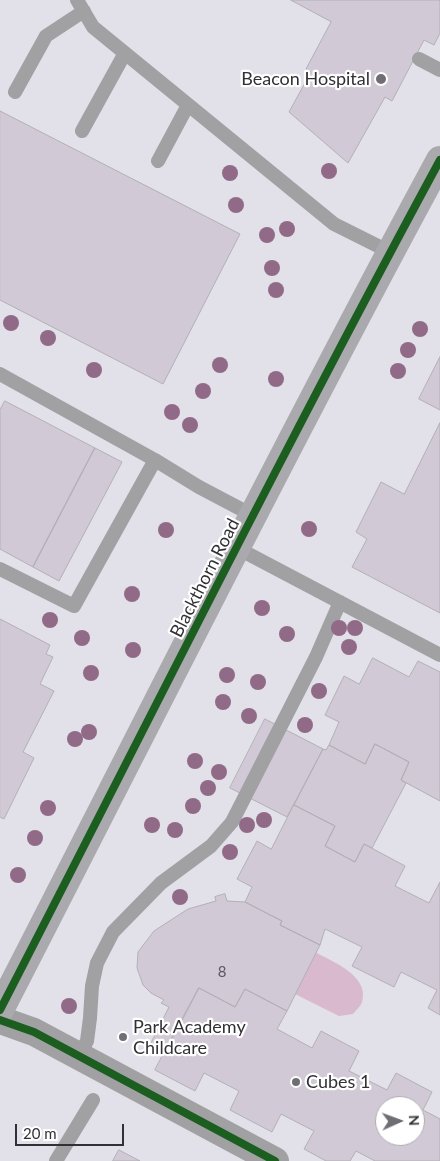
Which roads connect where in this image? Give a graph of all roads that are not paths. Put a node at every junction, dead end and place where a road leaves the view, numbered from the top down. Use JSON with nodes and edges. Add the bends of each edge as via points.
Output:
{"nodes":[{"id":1,"x":80,"y":6,"type":"edge"},
{"id":2,"x":125,"y":54,"type":"junction"},
{"id":3,"x":420,"y":59,"type":"dead end"},
{"id":4,"x":440,"y":70,"type":"edge"},
{"id":5,"x":15,"y":92,"type":"dead end"},
{"id":6,"x":188,"y":105,"type":"junction"},
{"id":7,"x":82,"y":131,"type":"dead end"},
{"id":8,"x":158,"y":160,"type":"dead end"},
{"id":9,"x":440,"y":160,"type":"edge"},
{"id":10,"x":390,"y":252,"type":"junction"},
{"id":11,"x":0,"y":374,"type":"edge"},
{"id":12,"x":155,"y":460,"type":"junction"},
{"id":13,"x":254,"y":516,"type":"junction"},
{"id":14,"x":237,"y":548,"type":"junction"},
{"id":15,"x":0,"y":569,"type":"edge"},
{"id":16,"x":340,"y":602,"type":"junction"},
{"id":17,"x":440,"y":655,"type":"edge"},
{"id":18,"x":0,"y":1010,"type":"edge"},
{"id":19,"x":0,"y":1020,"type":"edge"},
{"id":20,"x":79,"y":1056,"type":"junction"},
{"id":21,"x":93,"y":1100,"type":"dead end"},
{"id":22,"x":56,"y":1161,"type":"edge"},
{"id":23,"x":275,"y":1161,"type":"edge"}],
"edges":[{"from":1,"to":2,"type":"lane","via":[[93,27]]},
{"from":1,"to":5,"type":"lane","via":[[46,36]]},
{"from":2,"to":6,"type":"lane"},
{"from":2,"to":7,"type":"lane"},
{"from":3,"to":4,"type":"lane"},
{"from":6,"to":8,"type":"lane"},
{"from":6,"to":10,"type":"lane","via":[[334,224]]},
{"from":9,"to":10,"type":"street","name":"Blackthorn Road"},
{"from":10,"to":13,"type":"street","name":"Blackthorn Road"},
{"from":11,"to":12,"type":"lane"},
{"from":12,"to":13,"type":"lane"},
{"from":12,"to":15,"type":"lane","via":[[74,606]]},
{"from":13,"to":14,"type":"street","name":"Blackthorn Road"},
{"from":14,"to":16,"type":"lane"},
{"from":14,"to":18,"type":"street","name":"Blackthorn Road"},
{"from":16,"to":17,"type":"lane"},
{"from":16,"to":20,"type":"lane","via":[[316,657],[232,822],[211,846],[162,883],[113,932],[97,963],[87,1041]]},
{"from":19,"to":20,"type":"street","via":[[34,1032]]},
{"from":20,"to":23,"type":"street"},
{"from":21,"to":22,"type":"lane"}]}
